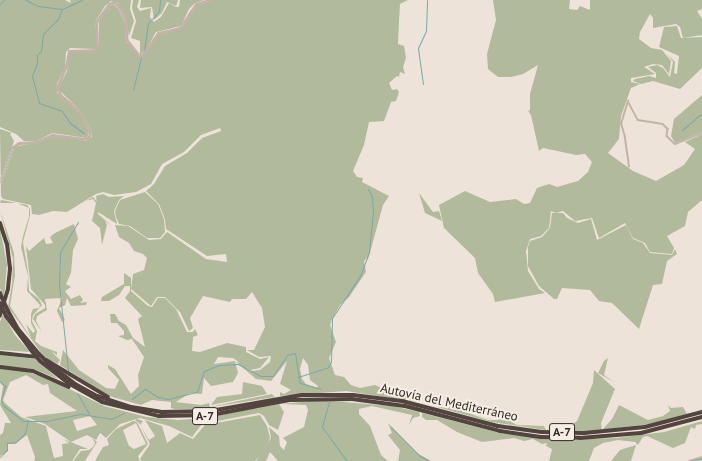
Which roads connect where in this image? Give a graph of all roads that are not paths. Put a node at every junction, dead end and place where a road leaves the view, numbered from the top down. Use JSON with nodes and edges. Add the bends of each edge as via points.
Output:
{"nodes":[{"id":1,"x":209,"y":0,"type":"edge"},
{"id":2,"x":702,"y":133,"type":"edge"},
{"id":3,"x":13,"y":147,"type":"dead end"},
{"id":4,"x":628,"y":167,"type":"dead end"},
{"id":5,"x":0,"y":223,"type":"edge"},
{"id":6,"x":0,"y":299,"type":"edge"},
{"id":7,"x":0,"y":316,"type":"edge"},
{"id":8,"x":0,"y":352,"type":"edge"},
{"id":9,"x":36,"y":354,"type":"junction"},
{"id":10,"x":0,"y":367,"type":"edge"},
{"id":11,"x":332,"y":396,"type":"junction"},
{"id":12,"x":274,"y":401,"type":"junction"},
{"id":13,"x":102,"y":402,"type":"junction"},
{"id":14,"x":112,"y":402,"type":"junction"},
{"id":15,"x":138,"y":409,"type":"junction"},
{"id":16,"x":702,"y":412,"type":"edge"},
{"id":17,"x":702,"y":417,"type":"edge"},
{"id":18,"x":702,"y":457,"type":"edge"},
{"id":19,"x":689,"y":461,"type":"edge"}],
"edges":[{"from":1,"to":3,"type":"street","via":[[196,4],[180,28],[158,33],[142,56],[127,40],[126,20],[119,6],[114,2],[109,4],[96,22],[97,47],[93,50],[69,51],[57,88],[60,95],[80,113],[90,132],[89,138],[52,134],[37,142],[19,143]]},
{"from":2,"to":4,"type":"street","via":[[675,144],[667,136],[668,129],[663,124],[638,120],[628,101],[621,124]]},
{"from":5,"to":7,"type":"highway","via":[[7,244],[10,269],[8,289]]},
{"from":6,"to":9,"type":"highway","bridge":true},
{"from":8,"to":14,"type":"highway","via":[[26,354],[48,361]]},
{"from":9,"to":13,"type":"highway","bridge":true,"via":[[40,361],[68,383]]},
{"from":9,"to":14,"type":"highway","bridge":true,"via":[[83,389]]},
{"from":10,"to":13,"type":"highway","via":[[42,374]]},
{"from":11,"to":12,"type":"highway","name":"Autovía del Mediterráneo","number":"A-7"},
{"from":11,"to":16,"type":"highway","name":"Autovía del Mediterráneo","number":"A-7","via":[[402,401],[498,426],[542,432],[584,433],[625,430]]},
{"from":11,"to":17,"type":"highway","name":"Autovía del Mediterráneo","number":"A-7","via":[[388,403],[500,431],[556,438],[604,437],[641,432]]},
{"from":12,"to":15,"type":"highway","name":"Autovía del Mediterráneo","number":"A-7","via":[[210,411],[169,412]]},
{"from":12,"to":15,"type":"highway","name":"Autovía del Mediterráneo","number":"A-7","via":[[193,416]]},
{"from":13,"to":14,"type":"highway"},
{"from":14,"to":15,"type":"highway"},
{"from":18,"to":19,"type":"street"}]}
